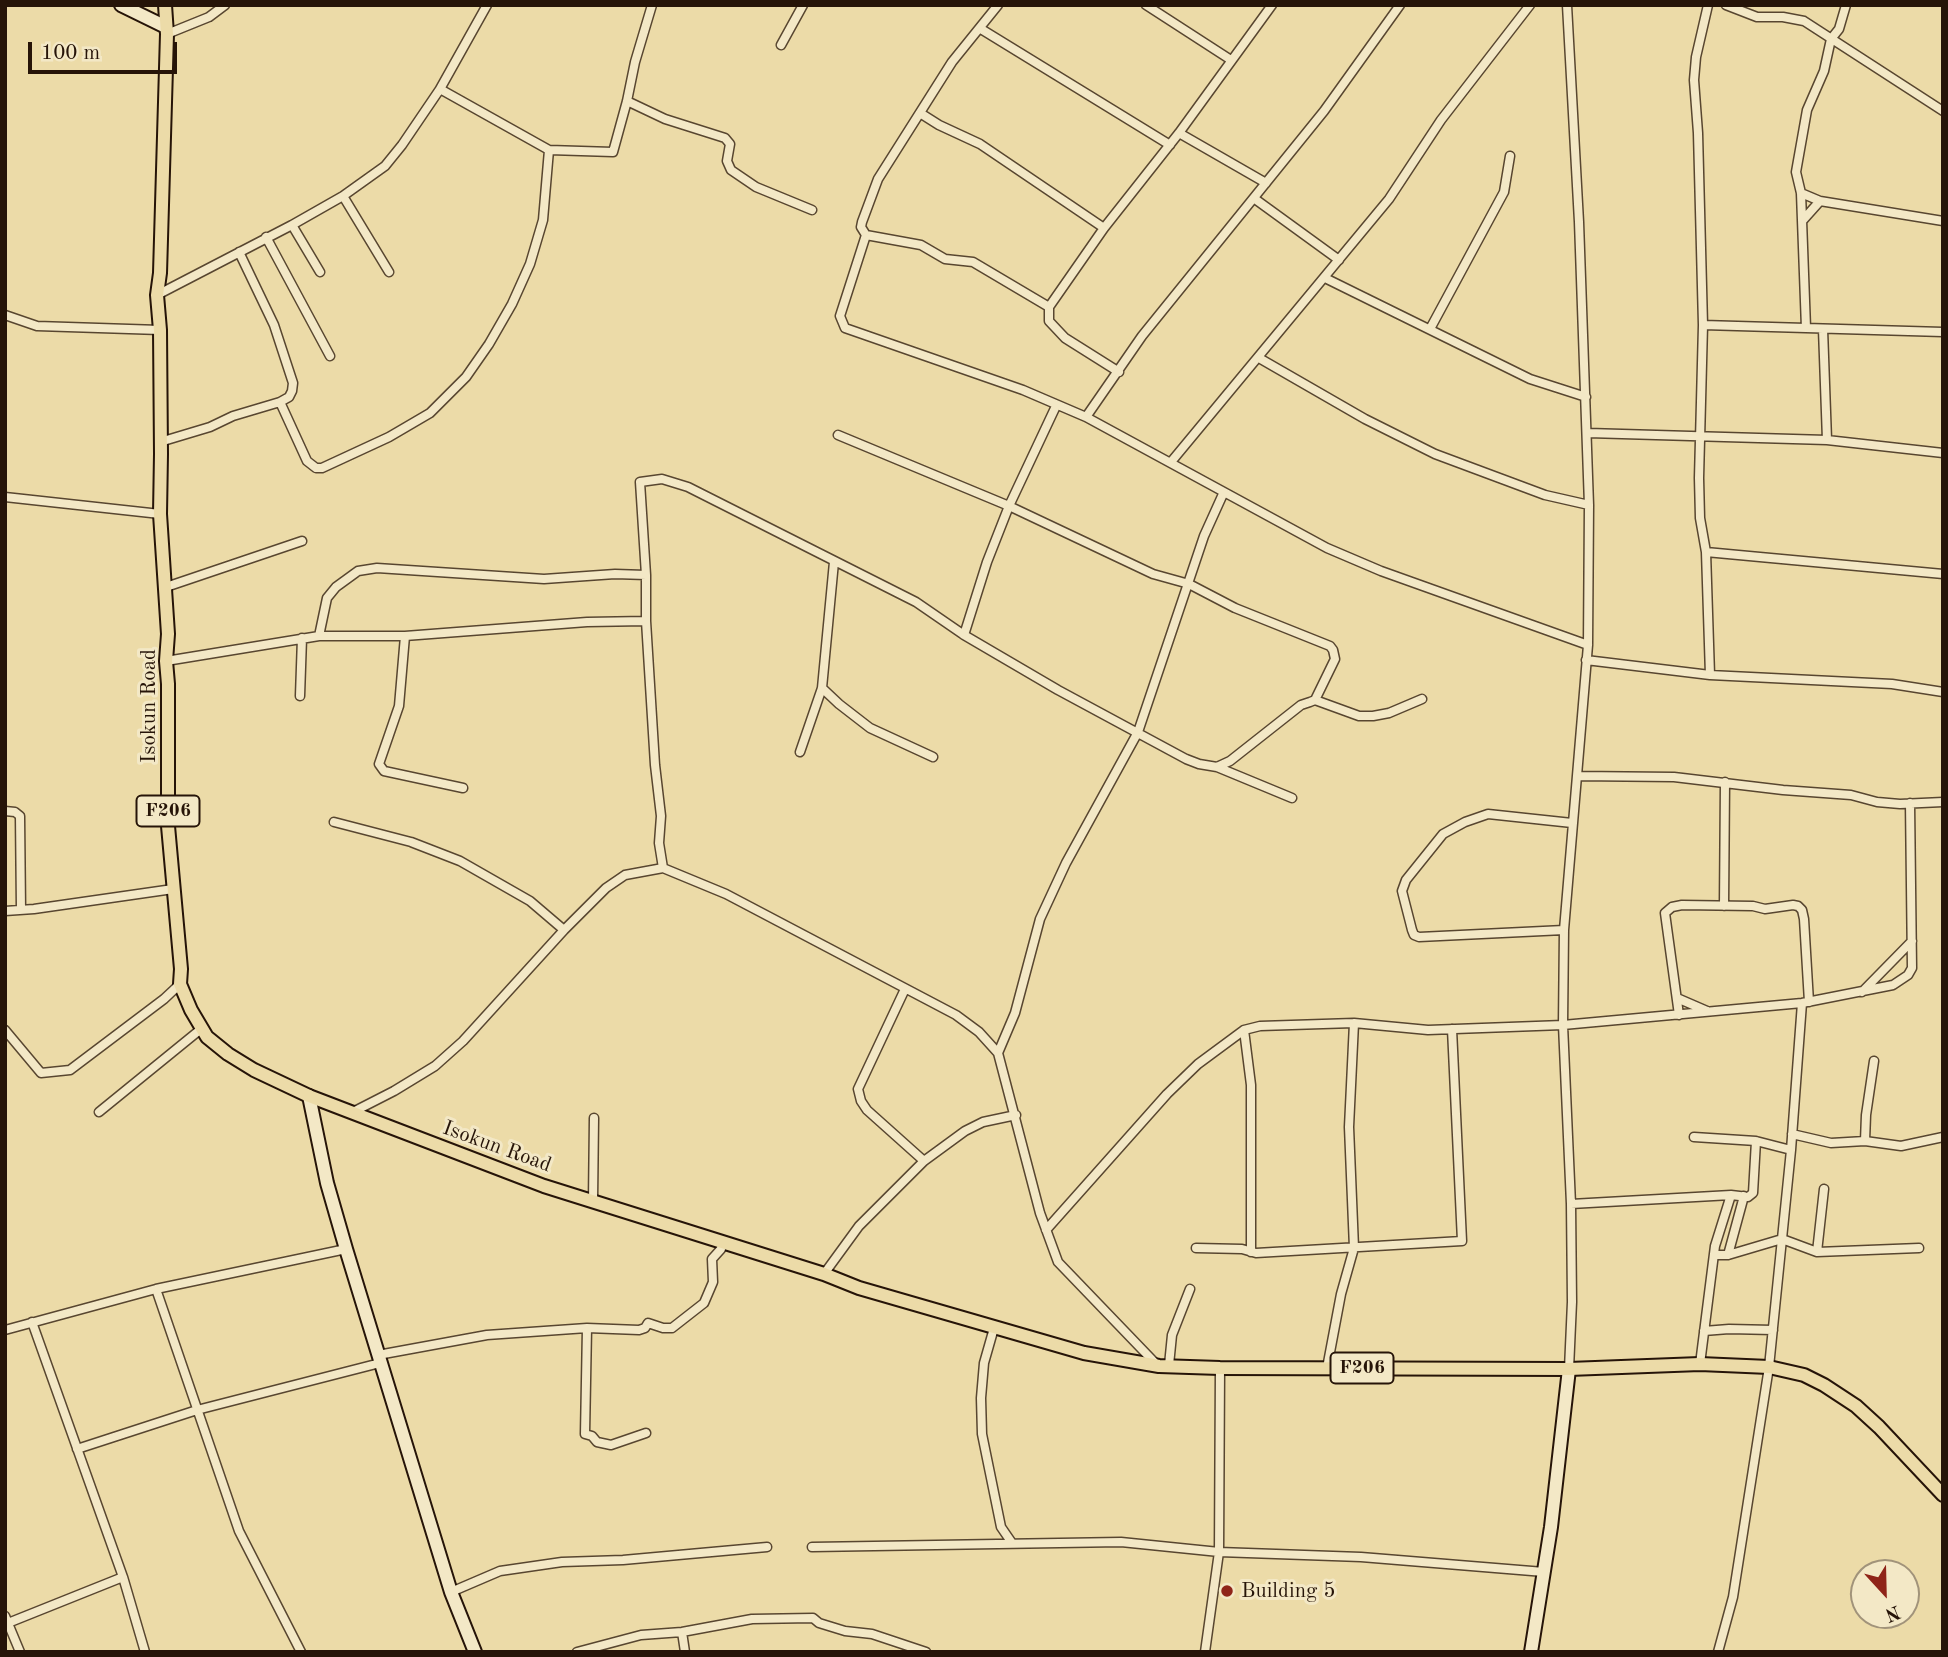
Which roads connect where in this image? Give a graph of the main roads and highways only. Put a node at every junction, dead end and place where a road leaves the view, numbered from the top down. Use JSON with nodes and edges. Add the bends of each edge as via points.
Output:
{"nodes":[{"id":1,"x":165,"y":5,"type":"edge"},
{"id":2,"x":1943,"y":1495,"type":"edge"}],
"edges":[{"from":1,"to":2,"type":"main road","name":"Isokun Road","number":"F206","via":[[157,295],[160,514],[168,634],[168,827],[180,984],[207,1037],[254,1070],[309,1096],[544,1186],[859,1288],[1084,1353],[1164,1366],[1220,1368],[1769,1367],[1804,1376],[1856,1406]]}]}
